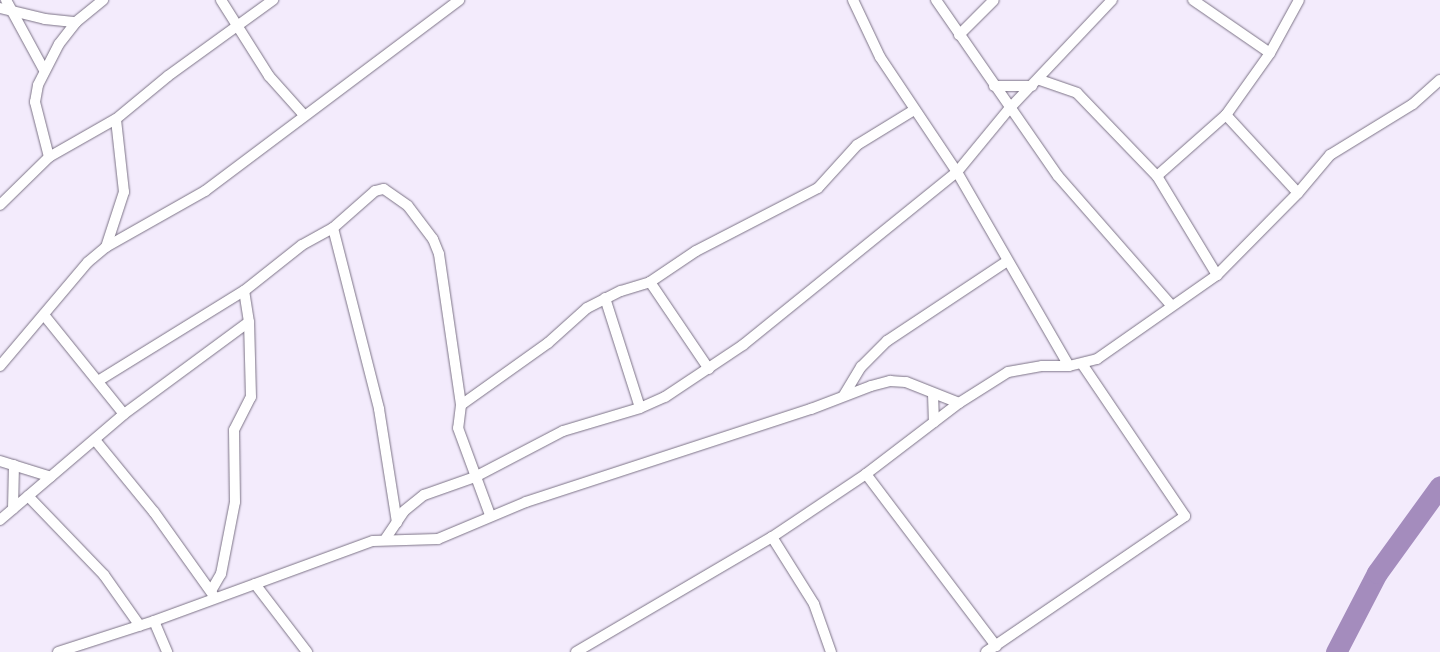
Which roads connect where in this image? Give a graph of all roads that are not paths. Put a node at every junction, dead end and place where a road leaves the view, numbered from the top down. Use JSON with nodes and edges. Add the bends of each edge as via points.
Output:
{"nodes":[{"id":1,"x":6,"y":0,"type":"edge"},
{"id":2,"x":103,"y":0,"type":"edge"},
{"id":3,"x":221,"y":0,"type":"edge"},
{"id":4,"x":274,"y":0,"type":"edge"},
{"id":5,"x":459,"y":0,"type":"edge"},
{"id":6,"x":853,"y":0,"type":"edge"},
{"id":7,"x":936,"y":0,"type":"edge"},
{"id":8,"x":994,"y":0,"type":"edge"},
{"id":9,"x":1112,"y":0,"type":"edge"},
{"id":10,"x":1193,"y":0,"type":"edge"},
{"id":11,"x":1300,"y":0,"type":"edge"},
{"id":12,"x":0,"y":8,"type":"edge"},
{"id":13,"x":13,"y":11,"type":"junction"},
{"id":14,"x":76,"y":22,"type":"junction"},
{"id":15,"x":239,"y":25,"type":"junction"},
{"id":16,"x":959,"y":35,"type":"junction"},
{"id":17,"x":1270,"y":54,"type":"junction"},
{"id":18,"x":44,"y":70,"type":"junction"},
{"id":19,"x":1440,"y":80,"type":"edge"},
{"id":20,"x":1036,"y":82,"type":"junction"},
{"id":21,"x":994,"y":86,"type":"junction"},
{"id":22,"x":1009,"y":109,"type":"junction"},
{"id":23,"x":914,"y":110,"type":"junction"},
{"id":24,"x":304,"y":114,"type":"junction"},
{"id":25,"x":1226,"y":116,"type":"junction"},
{"id":26,"x":116,"y":119,"type":"junction"},
{"id":27,"x":48,"y":158,"type":"junction"},
{"id":28,"x":957,"y":172,"type":"junction"},
{"id":29,"x":1157,"y":176,"type":"junction"},
{"id":30,"x":1298,"y":193,"type":"junction"},
{"id":31,"x":0,"y":205,"type":"edge"},
{"id":32,"x":332,"y":228,"type":"junction"},
{"id":33,"x":106,"y":247,"type":"junction"},
{"id":34,"x":1006,"y":262,"type":"junction"},
{"id":35,"x":1218,"y":275,"type":"junction"},
{"id":36,"x":650,"y":282,"type":"junction"},
{"id":37,"x":244,"y":291,"type":"junction"},
{"id":38,"x":605,"y":298,"type":"junction"},
{"id":39,"x":1171,"y":305,"type":"junction"},
{"id":40,"x":44,"y":315,"type":"junction"},
{"id":41,"x":249,"y":322,"type":"junction"},
{"id":42,"x":1082,"y":364,"type":"junction"},
{"id":43,"x":0,"y":366,"type":"edge"},
{"id":44,"x":1069,"y":366,"type":"junction"},
{"id":45,"x":709,"y":370,"type":"junction"},
{"id":46,"x":98,"y":381,"type":"junction"},
{"id":47,"x":933,"y":394,"type":"junction"},
{"id":48,"x":844,"y":395,"type":"junction"},
{"id":49,"x":959,"y":402,"type":"junction"},
{"id":50,"x":461,"y":405,"type":"junction"},
{"id":51,"x":640,"y":408,"type":"junction"},
{"id":52,"x":124,"y":414,"type":"junction"},
{"id":53,"x":934,"y":422,"type":"junction"},
{"id":54,"x":95,"y":440,"type":"junction"},
{"id":55,"x":0,"y":461,"type":"edge"},
{"id":56,"x":14,"y":465,"type":"junction"},
{"id":57,"x":866,"y":474,"type":"junction"},
{"id":58,"x":51,"y":477,"type":"junction"},
{"id":59,"x":475,"y":477,"type":"junction"},
{"id":60,"x":28,"y":496,"type":"junction"},
{"id":61,"x":13,"y":509,"type":"junction"},
{"id":62,"x":490,"y":515,"type":"junction"},
{"id":63,"x":0,"y":520,"type":"edge"},
{"id":64,"x":396,"y":523,"type":"junction"},
{"id":65,"x":772,"y":537,"type":"junction"},
{"id":66,"x":386,"y":538,"type":"junction"},
{"id":67,"x":255,"y":584,"type":"junction"},
{"id":68,"x":213,"y":595,"type":"junction"},
{"id":69,"x":154,"y":621,"type":"junction"},
{"id":70,"x":140,"y":626,"type":"junction"},
{"id":71,"x":996,"y":646,"type":"junction"},
{"id":72,"x":72,"y":650,"type":"edge"},
{"id":73,"x":58,"y":652,"type":"edge"},
{"id":74,"x":167,"y":652,"type":"edge"},
{"id":75,"x":307,"y":652,"type":"edge"},
{"id":76,"x":576,"y":652,"type":"edge"},
{"id":77,"x":831,"y":652,"type":"edge"},
{"id":78,"x":986,"y":652,"type":"edge"}],
"edges":[{"from":1,"to":13,"type":"street"},
{"from":2,"to":14,"type":"street"},
{"from":3,"to":15,"type":"street"},
{"from":4,"to":15,"type":"street"},
{"from":5,"to":24,"type":"street"},
{"from":6,"to":23,"type":"street","via":[[880,56]]},
{"from":7,"to":16,"type":"street"},
{"from":8,"to":16,"type":"street"},
{"from":9,"to":20,"type":"street"},
{"from":10,"to":17,"type":"street"},
{"from":11,"to":17,"type":"street"},
{"from":12,"to":13,"type":"street"},
{"from":13,"to":14,"type":"street"},
{"from":13,"to":18,"type":"street"},
{"from":14,"to":18,"type":"street"},
{"from":15,"to":24,"type":"street","via":[[269,76]]},
{"from":15,"to":26,"type":"street","via":[[168,76]]},
{"from":16,"to":21,"type":"street"},
{"from":17,"to":25,"type":"street"},
{"from":18,"to":27,"type":"street","via":[[35,102]]},
{"from":19,"to":30,"type":"street","via":[[1413,104],[1330,155]]},
{"from":20,"to":21,"type":"street"},
{"from":20,"to":22,"type":"street"},
{"from":20,"to":29,"type":"street","via":[[1077,93]]},
{"from":21,"to":22,"type":"street"},
{"from":22,"to":28,"type":"street"},
{"from":22,"to":39,"type":"street","via":[[1058,176]]},
{"from":23,"to":28,"type":"street"},
{"from":23,"to":36,"type":"street","via":[[857,145],[818,188],[696,251]]},
{"from":24,"to":33,"type":"street","via":[[205,191]]},
{"from":25,"to":29,"type":"street"},
{"from":25,"to":30,"type":"street"},
{"from":26,"to":27,"type":"street"},
{"from":26,"to":33,"type":"street","via":[[124,192]]},
{"from":27,"to":31,"type":"street"},
{"from":28,"to":34,"type":"street"},
{"from":28,"to":45,"type":"street"},
{"from":29,"to":35,"type":"street"},
{"from":30,"to":35,"type":"street"},
{"from":32,"to":37,"type":"street","via":[[302,245]]},
{"from":32,"to":50,"type":"street","via":[[376,191],[384,189],[408,206],[433,239],[447,300]]},
{"from":32,"to":64,"type":"street","via":[[379,408]]},
{"from":33,"to":40,"type":"street","via":[[88,262]]},
{"from":34,"to":44,"type":"street"},
{"from":34,"to":48,"type":"street","via":[[887,341],[861,367]]},
{"from":35,"to":39,"type":"street"},
{"from":36,"to":38,"type":"street"},
{"from":36,"to":45,"type":"street"},
{"from":37,"to":41,"type":"street"},
{"from":37,"to":46,"type":"street"},
{"from":38,"to":50,"type":"street","via":[[587,308],[548,343]]},
{"from":38,"to":51,"type":"street"},
{"from":39,"to":42,"type":"street","via":[[1098,359]]},
{"from":40,"to":43,"type":"street"},
{"from":40,"to":46,"type":"street"},
{"from":41,"to":52,"type":"street"},
{"from":41,"to":68,"type":"street","via":[[251,397],[234,430],[235,502],[221,574]]},
{"from":42,"to":44,"type":"street"},
{"from":42,"to":71,"type":"street","via":[[1185,516]]},
{"from":44,"to":49,"type":"street","via":[[1042,366],[1008,372]]},
{"from":45,"to":51,"type":"street"},
{"from":46,"to":52,"type":"street"},
{"from":47,"to":48,"type":"street","via":[[906,382],[890,381]]},
{"from":47,"to":49,"type":"street"},
{"from":47,"to":53,"type":"street"},
{"from":48,"to":62,"type":"street","via":[[811,409]]},
{"from":49,"to":53,"type":"street"},
{"from":50,"to":59,"type":"street","via":[[458,428]]},
{"from":51,"to":59,"type":"street","via":[[563,430]]},
{"from":52,"to":54,"type":"street"},
{"from":53,"to":57,"type":"street"},
{"from":54,"to":58,"type":"street"},
{"from":54,"to":68,"type":"street","via":[[154,512]]},
{"from":55,"to":56,"type":"street"},
{"from":56,"to":58,"type":"street"},
{"from":56,"to":61,"type":"street"},
{"from":57,"to":65,"type":"street"},
{"from":57,"to":71,"type":"street"},
{"from":58,"to":60,"type":"street"},
{"from":59,"to":62,"type":"street"},
{"from":59,"to":64,"type":"street","via":[[424,495],[404,511]]},
{"from":60,"to":61,"type":"street"},
{"from":60,"to":70,"type":"street","via":[[104,575]]},
{"from":61,"to":63,"type":"street"},
{"from":62,"to":66,"type":"street","via":[[438,539]]},
{"from":64,"to":66,"type":"street"},
{"from":65,"to":76,"type":"street"},
{"from":65,"to":77,"type":"street","via":[[814,604]]},
{"from":66,"to":67,"type":"street","via":[[348,548]]},
{"from":67,"to":68,"type":"street"},
{"from":67,"to":75,"type":"street"},
{"from":68,"to":69,"type":"street"},
{"from":69,"to":70,"type":"street"},
{"from":69,"to":74,"type":"street"},
{"from":70,"to":72,"type":"street"},
{"from":71,"to":78,"type":"street"},
{"from":72,"to":73,"type":"street"}]}
